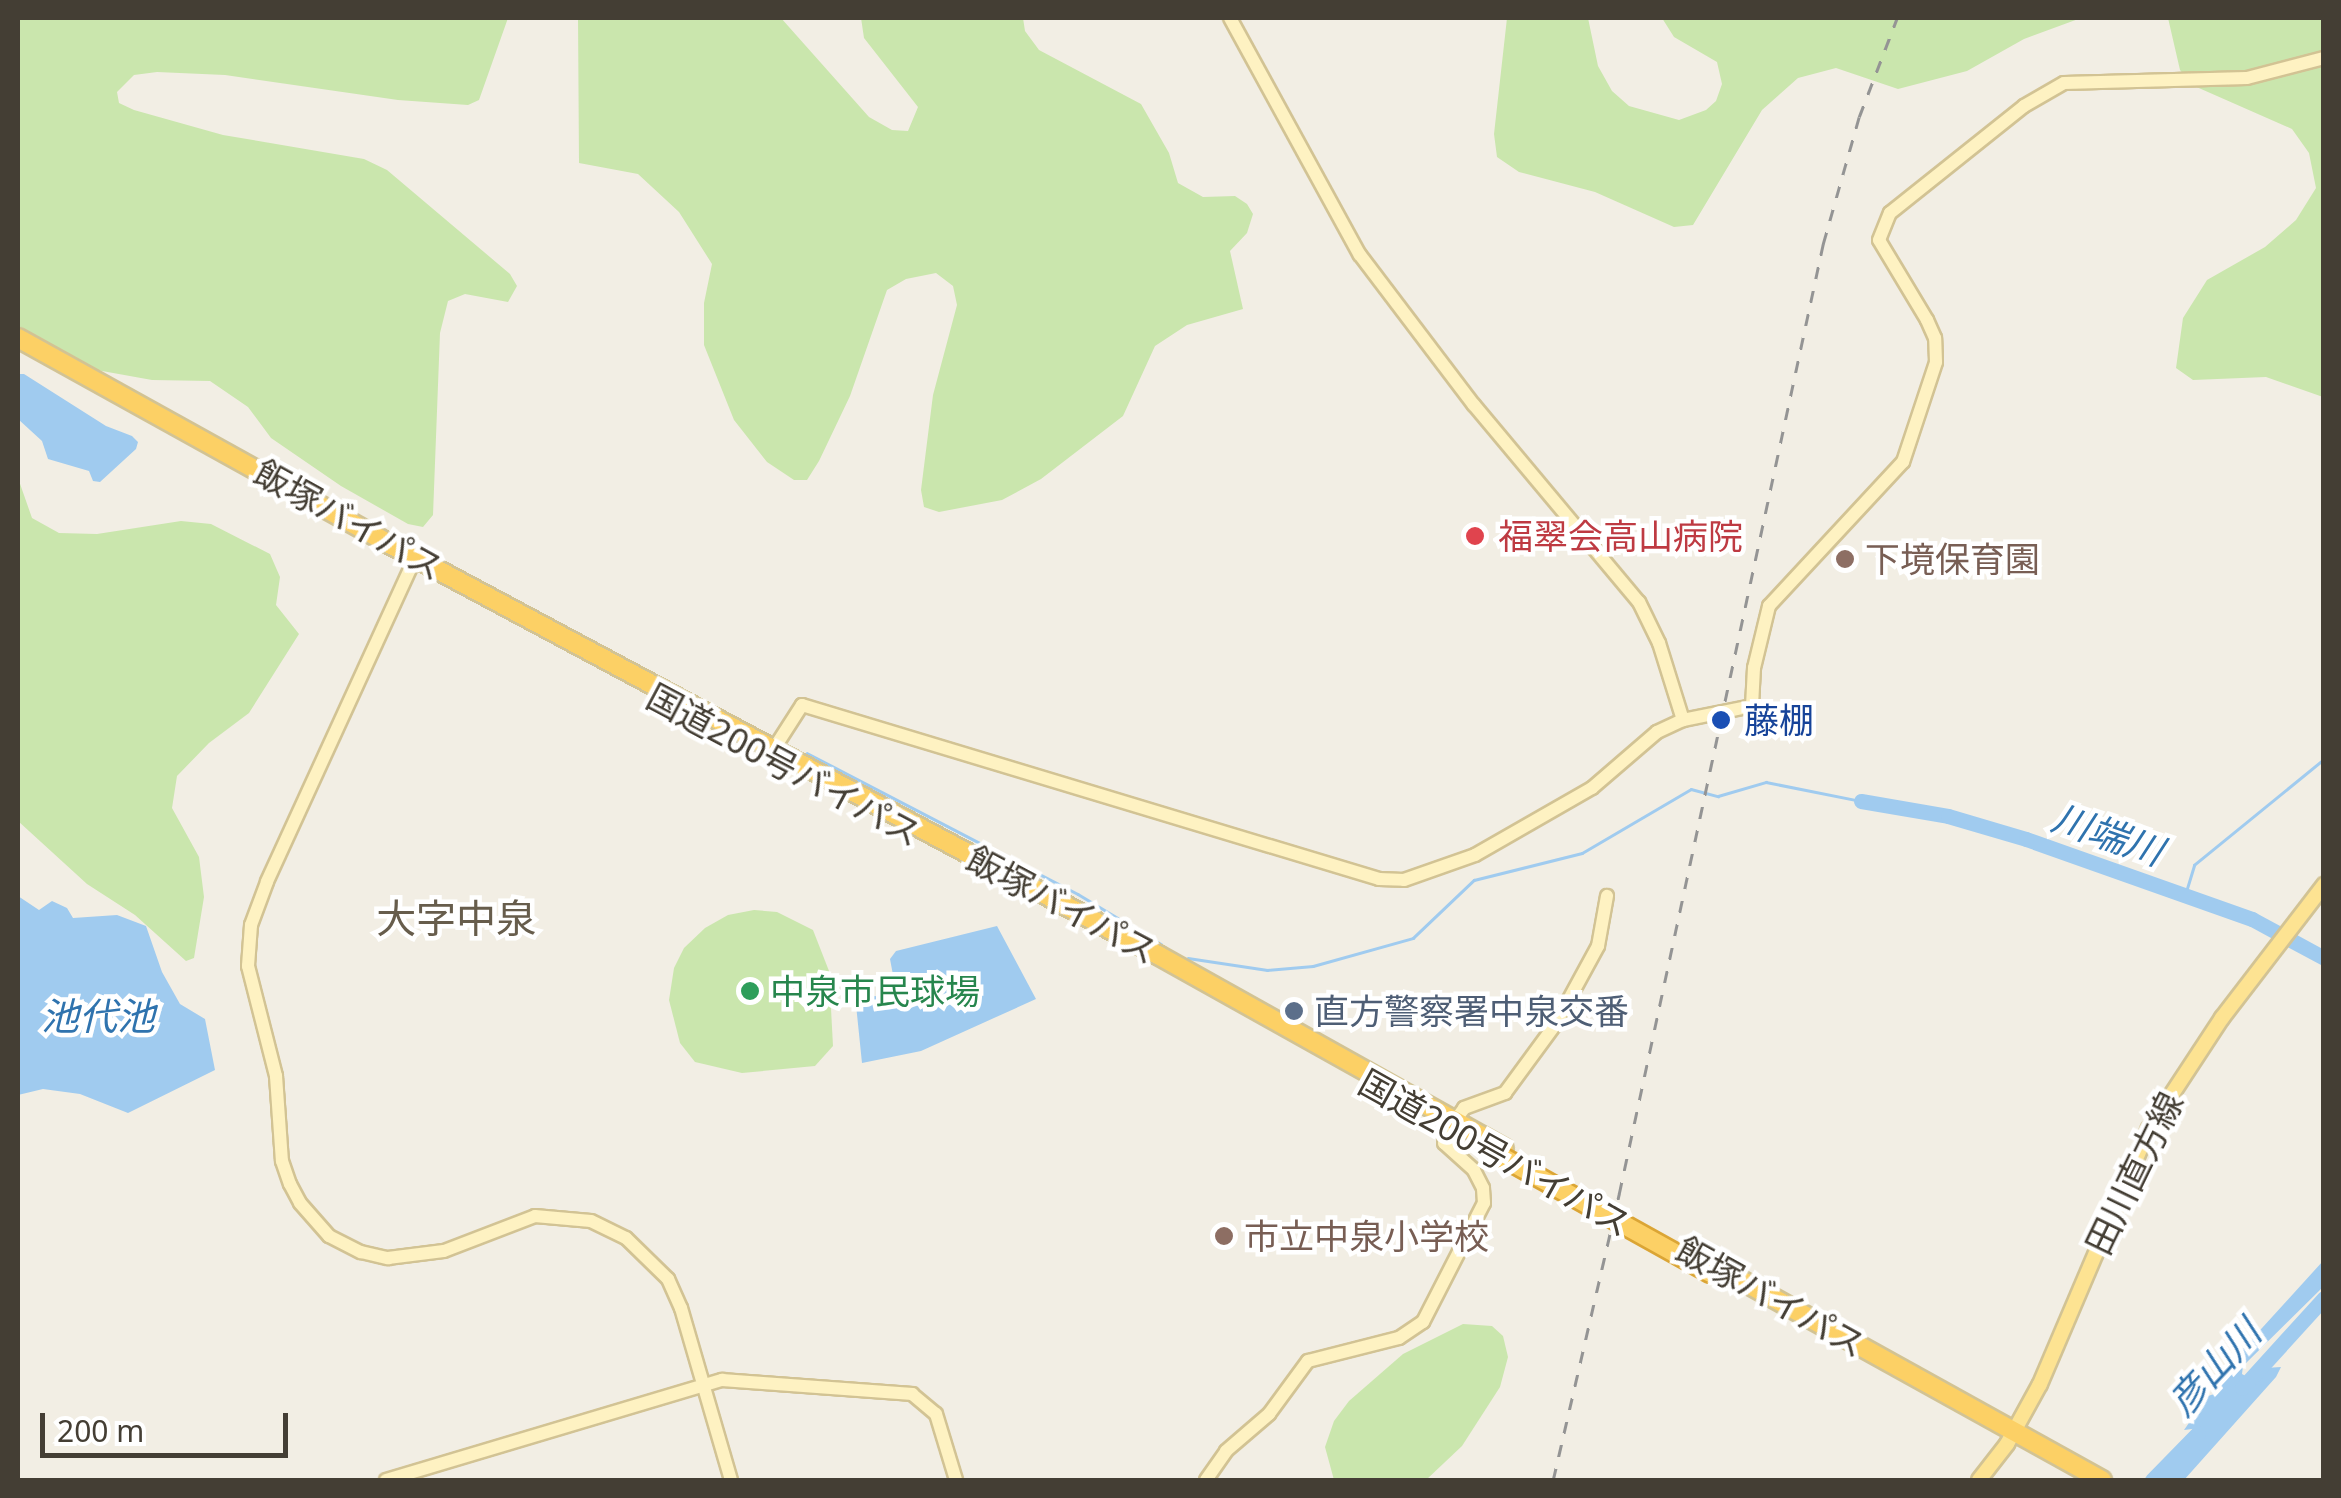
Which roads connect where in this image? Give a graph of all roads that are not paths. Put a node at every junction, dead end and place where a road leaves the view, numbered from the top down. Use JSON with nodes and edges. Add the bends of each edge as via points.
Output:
{"nodes":[{"id":1,"x":1230,"y":18,"type":"edge"},
{"id":2,"x":2324,"y":58,"type":"edge"},
{"id":3,"x":18,"y":338,"type":"edge"},
{"id":4,"x":18,"y":348,"type":"edge"},
{"id":5,"x":411,"y":567,"type":"junction"},
{"id":6,"x":1682,"y":720,"type":"junction"},
{"id":7,"x":770,"y":754,"type":"junction"},
{"id":8,"x":2324,"y":885,"type":"edge"},
{"id":9,"x":1607,"y":896,"type":"dead end"},
{"id":10,"x":1450,"y":1125,"type":"junction"},
{"id":11,"x":702,"y":1385,"type":"junction"},
{"id":12,"x":2017,"y":1441,"type":"junction"},
{"id":13,"x":386,"y":1480,"type":"edge"},
{"id":14,"x":731,"y":1480,"type":"edge"},
{"id":15,"x":956,"y":1480,"type":"edge"},
{"id":16,"x":1206,"y":1480,"type":"edge"},
{"id":17,"x":1978,"y":1480,"type":"edge"},
{"id":18,"x":2077,"y":1480,"type":"edge"},
{"id":19,"x":2102,"y":1480,"type":"edge"}],
"edges":[{"from":1,"to":6,"type":"street","via":[[1360,254],[1474,406],[1638,602],[1659,643]]},
{"from":2,"to":6,"type":"street","via":[[2247,78],[2064,83],[2024,106],[1890,213],[1879,240],[1936,349],[1903,462],[1769,606],[1752,706]]},
{"from":3,"to":7,"type":"highway","name":"飯塚バイパス"},
{"from":4,"to":5,"type":"highway","name":"国道200号バイパス"},
{"from":5,"to":7,"type":"highway","name":"国道200号バイパス"},
{"from":5,"to":11,"type":"street","via":[[251,925],[248,966],[276,1076],[290,1184],[330,1236],[388,1258],[444,1251],[536,1216],[591,1222],[626,1238],[668,1279]]},
{"from":6,"to":7,"type":"street","via":[[1657,732],[1592,788],[1515,834],[1404,880],[1286,852],[802,705]]},
{"from":7,"to":10,"type":"highway","name":"国道200号バイパス"},
{"from":8,"to":12,"type":"main road","name":"田川直方線","via":[[2222,1018],[2149,1128]]},
{"from":9,"to":10,"type":"street","via":[[1586,971],[1526,1068],[1505,1093],[1464,1108]]},
{"from":10,"to":12,"type":"highway","name":"国道200号バイパス","bridge":true},
{"from":10,"to":16,"type":"street","via":[[1444,1143],[1474,1170],[1484,1203],[1423,1322],[1399,1338],[1308,1362]]},
{"from":11,"to":13,"type":"street"},
{"from":11,"to":14,"type":"street"},
{"from":11,"to":15,"type":"street","via":[[740,1380],[912,1394],[936,1414]]},
{"from":12,"to":17,"type":"main road","name":"田川直方線"},
{"from":12,"to":18,"type":"highway"},
{"from":12,"to":19,"type":"highway"}]}
